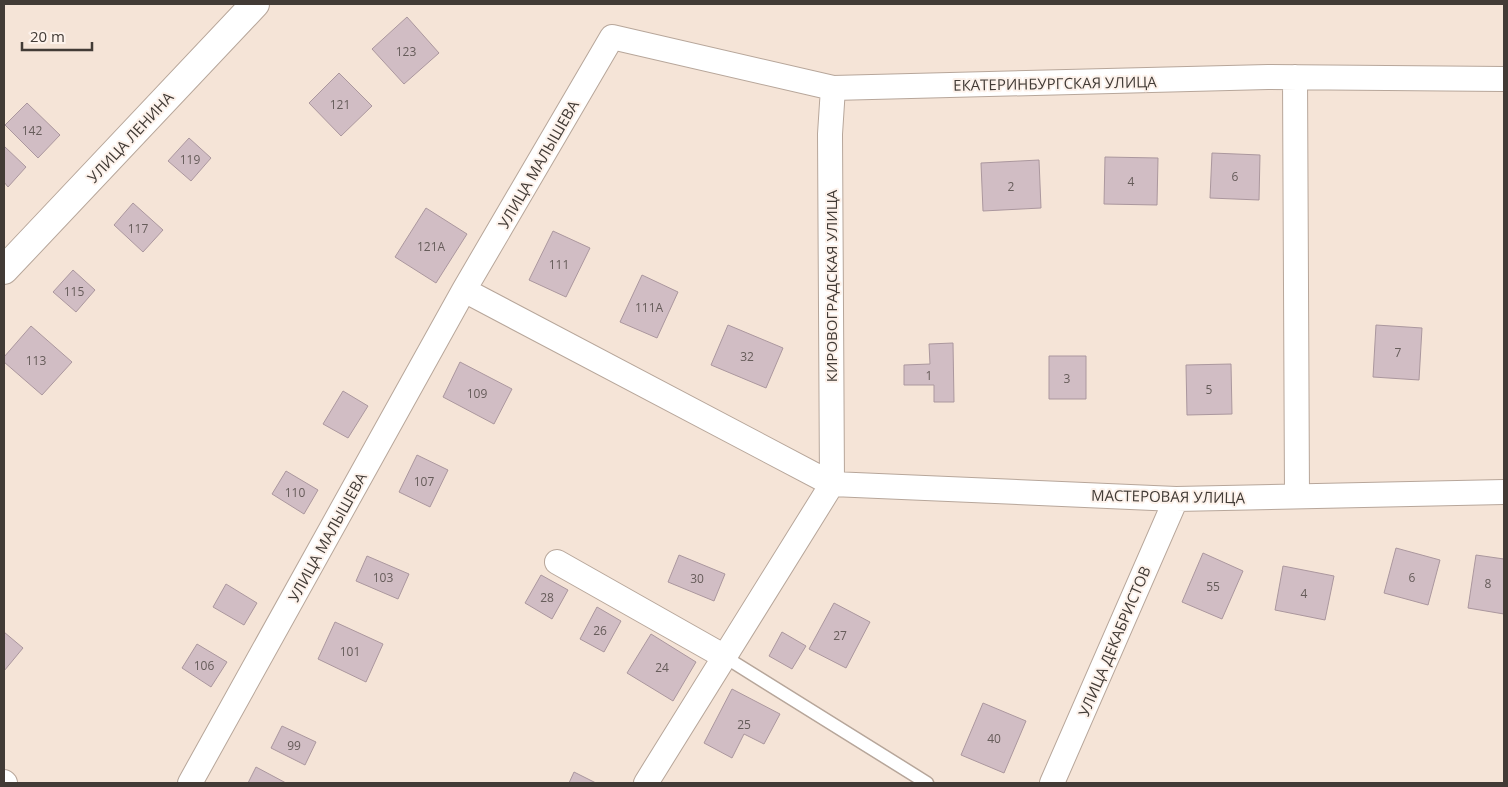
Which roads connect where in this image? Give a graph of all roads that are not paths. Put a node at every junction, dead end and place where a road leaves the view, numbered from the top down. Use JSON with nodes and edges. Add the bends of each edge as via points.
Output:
{"nodes":[{"id":1,"x":256,"y":4,"type":"edge"},
{"id":2,"x":612,"y":37,"type":"joint"},
{"id":3,"x":1295,"y":77,"type":"junction"},
{"id":4,"x":1504,"y":79,"type":"edge"},
{"id":5,"x":833,"y":88,"type":"junction"},
{"id":6,"x":4,"y":270,"type":"edge"},
{"id":7,"x":464,"y":290,"type":"junction"},
{"id":8,"x":832,"y":484,"type":"junction"},
{"id":9,"x":1504,"y":492,"type":"edge"},
{"id":10,"x":1297,"y":496,"type":"junction"},
{"id":11,"x":1176,"y":499,"type":"junction"},
{"id":12,"x":557,"y":562,"type":"dead end"},
{"id":13,"x":725,"y":657,"type":"junction"},
{"id":14,"x":190,"y":783,"type":"edge"},
{"id":15,"x":646,"y":783,"type":"edge"},
{"id":16,"x":927,"y":783,"type":"edge"},
{"id":17,"x":1052,"y":783,"type":"edge"}],
"edges":[{"from":1,"to":6,"type":"main road","name":"УЛИЦА ЛЕНИНА"},
{"from":2,"to":5,"type":"street","name":"ЕКАТЕРИНБУРГСКАЯ УЛИЦА"},
{"from":2,"to":7,"type":"street","name":"УЛИЦА МАЛЫШЕВА"},
{"from":3,"to":4,"type":"street","name":"ЕКАТЕРИНБУРГСКАЯ УЛИЦА"},
{"from":3,"to":5,"type":"street","name":"ЕКАТЕРИНБУРГСКАЯ УЛИЦА"},
{"from":3,"to":10,"type":"street"},
{"from":5,"to":8,"type":"street","name":"КИРОВОГРАДСКАЯ УЛИЦА","via":[[830,134]]},
{"from":7,"to":8,"type":"street"},
{"from":7,"to":14,"type":"street","name":"УЛИЦА МАЛЫШЕВА"},
{"from":8,"to":11,"type":"street","name":"МАСТЕРОВАЯ УЛИЦА"},
{"from":8,"to":13,"type":"street"},
{"from":9,"to":10,"type":"street","name":"МАСТЕРОВАЯ УЛИЦА"},
{"from":10,"to":11,"type":"street","name":"МАСТЕРОВАЯ УЛИЦА"},
{"from":11,"to":17,"type":"street","name":"УЛИЦА ДЕКАБРИСТОВ"},
{"from":12,"to":13,"type":"street"},
{"from":13,"to":15,"type":"street"},
{"from":13,"to":16,"type":"lane"}]}
